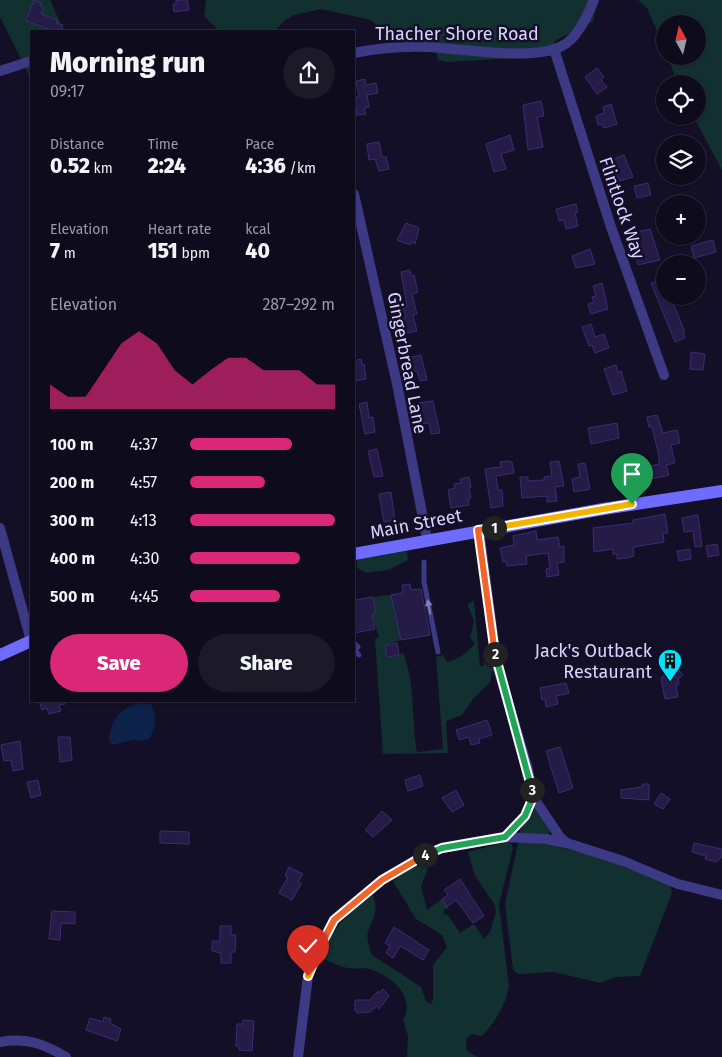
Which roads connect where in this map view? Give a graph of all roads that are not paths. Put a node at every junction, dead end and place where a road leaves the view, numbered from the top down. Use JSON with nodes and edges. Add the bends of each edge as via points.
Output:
{"nodes":[{"id":1,"x":594,"y":0,"type":"edge"},
{"id":2,"x":554,"y":49,"type":"junction"},
{"id":3,"x":355,"y":53,"type":"edge"},
{"id":4,"x":30,"y":61,"type":"edge"},
{"id":5,"x":0,"y":71,"type":"edge"},
{"id":6,"x":355,"y":198,"type":"edge"},
{"id":7,"x":664,"y":375,"type":"dead end"},
{"id":8,"x":722,"y":491,"type":"edge"},
{"id":9,"x":0,"y":528,"type":"edge"},
{"id":10,"x":478,"y":530,"type":"junction"},
{"id":11,"x":426,"y":539,"type":"junction"},
{"id":12,"x":355,"y":554,"type":"edge"},
{"id":13,"x":424,"y":562,"type":"dead end"},
{"id":14,"x":30,"y":637,"type":"edge"},
{"id":15,"x":30,"y":641,"type":"edge"},
{"id":16,"x":355,"y":646,"type":"edge"},
{"id":17,"x":438,"y":652,"type":"dead end"},
{"id":18,"x":0,"y":655,"type":"edge"},
{"id":19,"x":359,"y":655,"type":"dead end"},
{"id":20,"x":533,"y":797,"type":"junction"},
{"id":21,"x":505,"y":837,"type":"junction"},
{"id":22,"x":567,"y":843,"type":"junction"},
{"id":23,"x":722,"y":895,"type":"edge"},
{"id":24,"x":0,"y":1042,"type":"edge"},
{"id":25,"x":66,"y":1057,"type":"edge"},
{"id":26,"x":298,"y":1057,"type":"edge"}],
"edges":[{"from":1,"to":2,"type":"street","name":"Thacher Shore Road","via":[[577,32],[565,44]]},
{"from":2,"to":3,"type":"street","name":"Thacher Shore Road","via":[[499,52],[416,47]]},
{"from":2,"to":7,"type":"street","name":"Flintlock Way","via":[[611,227]]},
{"from":4,"to":5,"type":"street"},
{"from":6,"to":11,"type":"street","name":"Gingerbread Lane","via":[[395,376]]},
{"from":8,"to":10,"type":"main road","name":"Main Street"},
{"from":9,"to":14,"type":"street"},
{"from":10,"to":11,"type":"main road","name":"Main Street"},
{"from":10,"to":20,"type":"street","via":[[497,665],[528,769]]},
{"from":11,"to":12,"type":"main road","name":"Main Street"},
{"from":17,"to":13,"type":"lane","one_way":true,"via":[[424,582]]},
{"from":15,"to":18,"type":"main road"},
{"from":16,"to":19,"type":"lane"},
{"from":20,"to":21,"type":"street","via":[[525,816]]},
{"from":20,"to":22,"type":"street"},
{"from":21,"to":22,"type":"street","via":[[546,838]]},
{"from":21,"to":26,"type":"street","via":[[433,851],[382,880],[334,920],[308,976]]},
{"from":22,"to":23,"type":"street","via":[[623,861],[678,884]]},
{"from":24,"to":25,"type":"street","via":[[26,1040]]}]}
